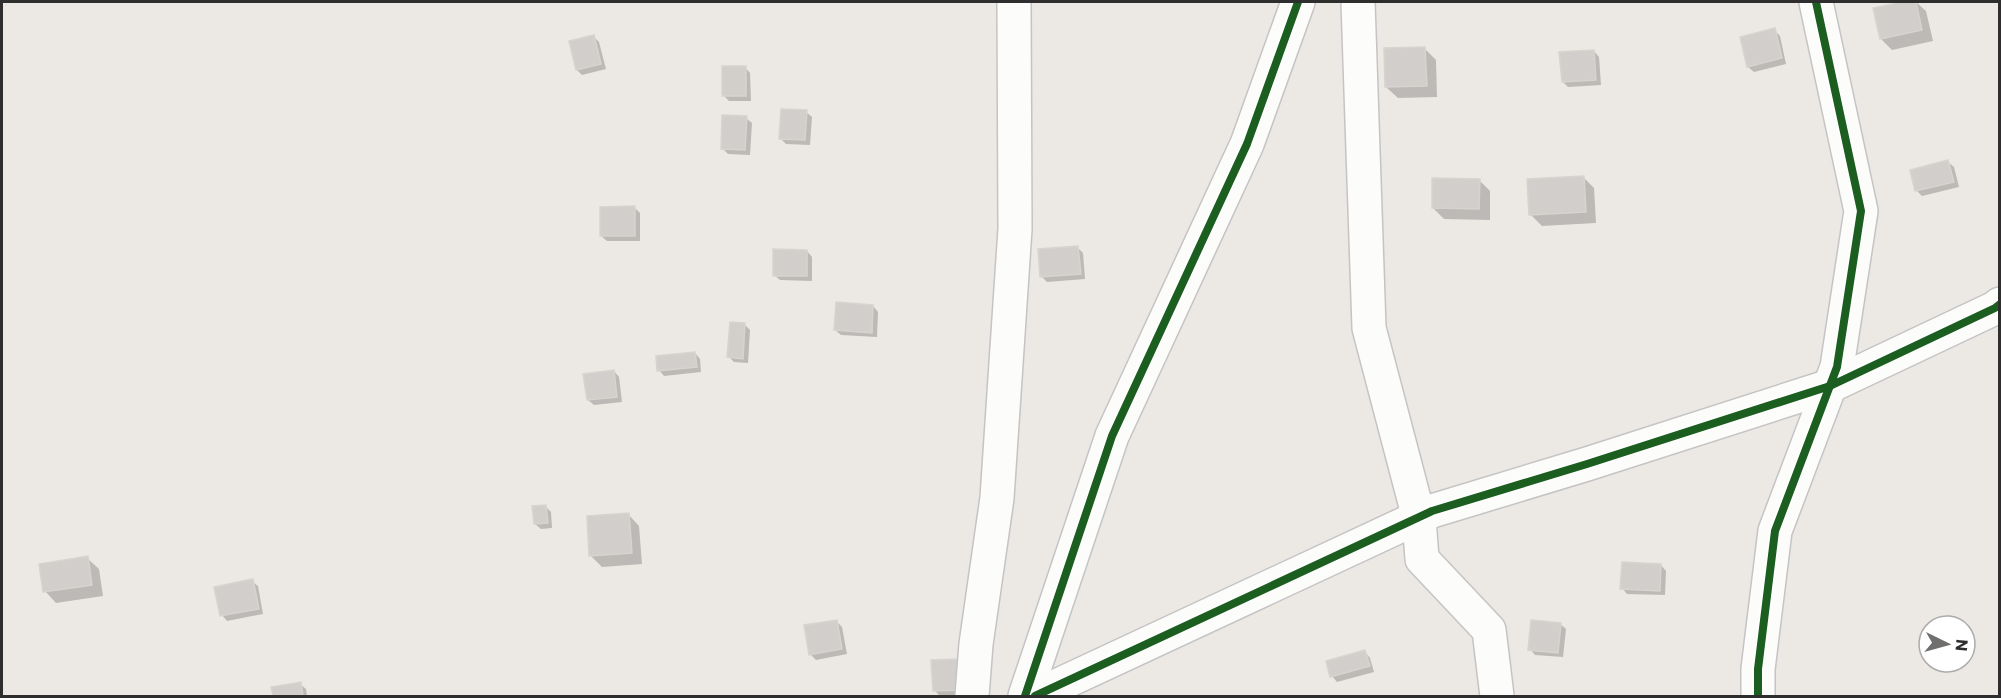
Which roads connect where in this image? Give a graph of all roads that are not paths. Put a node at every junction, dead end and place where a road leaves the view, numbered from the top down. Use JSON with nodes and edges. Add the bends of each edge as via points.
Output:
{"nodes":[{"id":1,"x":1014,"y":2,"type":"edge"},
{"id":2,"x":1298,"y":2,"type":"edge"},
{"id":3,"x":1358,"y":2,"type":"edge"},
{"id":4,"x":1816,"y":2,"type":"edge"},
{"id":5,"x":2000,"y":304,"type":"edge"},
{"id":6,"x":1830,"y":386,"type":"junction"},
{"id":7,"x":1419,"y":518,"type":"junction"},
{"id":8,"x":972,"y":696,"type":"edge"},
{"id":9,"x":1025,"y":696,"type":"edge"},
{"id":10,"x":1035,"y":696,"type":"edge"},
{"id":11,"x":1497,"y":696,"type":"edge"},
{"id":12,"x":1758,"y":696,"type":"edge"}],
"edges":[{"from":1,"to":8,"type":"street","via":[[1015,228],[997,498],[975,644]]},
{"from":2,"to":9,"type":"street","via":[[1247,144],[1112,436]]},
{"from":3,"to":7,"type":"street","via":[[1369,328]]},
{"from":4,"to":6,"type":"street","via":[[1861,211],[1838,367]]},
{"from":5,"to":6,"type":"street"},
{"from":6,"to":7,"type":"street"},
{"from":6,"to":12,"type":"street","via":[[1775,531]]},
{"from":7,"to":10,"type":"street"},
{"from":7,"to":11,"type":"street","via":[[1422,559],[1489,630]]}]}
